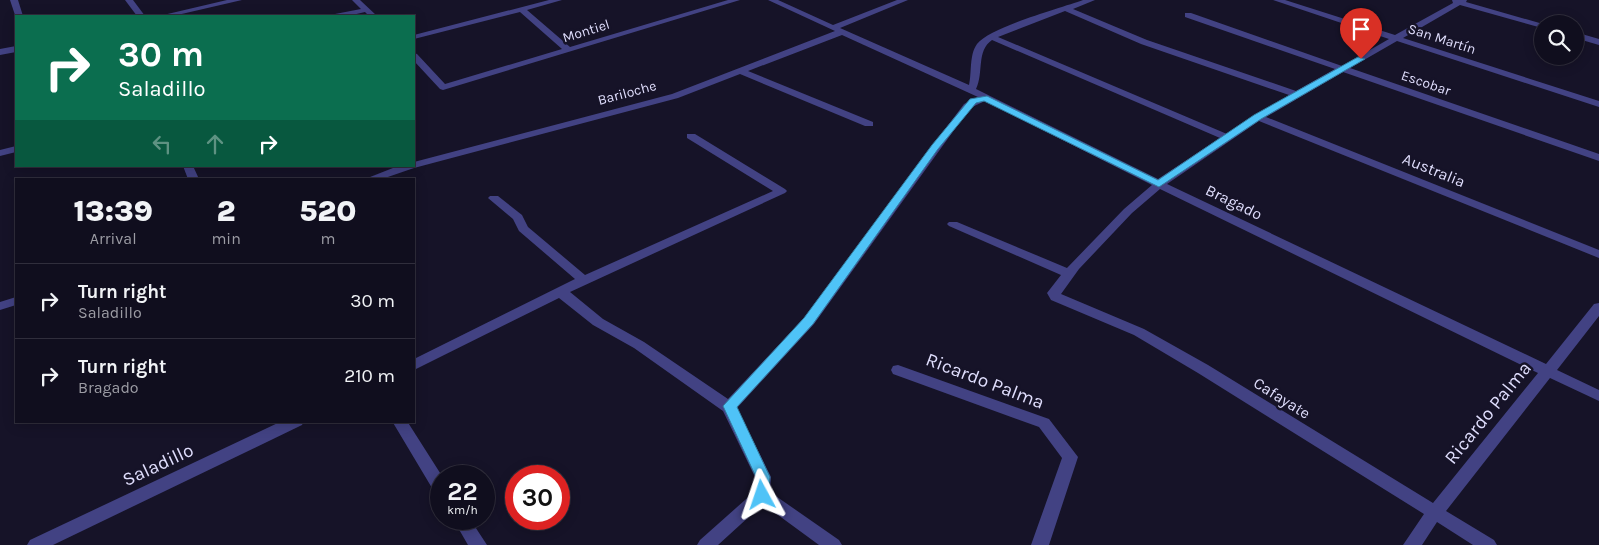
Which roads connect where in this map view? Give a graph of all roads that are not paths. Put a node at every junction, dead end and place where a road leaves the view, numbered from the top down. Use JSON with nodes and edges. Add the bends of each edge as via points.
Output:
{"nodes":[{"id":1,"x":14,"y":0,"type":"edge"},
{"id":2,"x":129,"y":0,"type":"edge"},
{"id":3,"x":238,"y":0,"type":"edge"},
{"id":4,"x":356,"y":0,"type":"edge"},
{"id":5,"x":558,"y":0,"type":"edge"},
{"id":6,"x":736,"y":0,"type":"edge"},
{"id":7,"x":772,"y":0,"type":"edge"},
{"id":8,"x":904,"y":0,"type":"edge"},
{"id":9,"x":1091,"y":0,"type":"edge"},
{"id":10,"x":1277,"y":0,"type":"edge"},
{"id":11,"x":1458,"y":1,"type":"edge"},
{"id":12,"x":521,"y":9,"type":"junction"},
{"id":13,"x":366,"y":10,"type":"junction"},
{"id":14,"x":1066,"y":10,"type":"junction"},
{"id":15,"x":19,"y":15,"type":"edge"},
{"id":16,"x":140,"y":15,"type":"edge"},
{"id":17,"x":168,"y":15,"type":"edge"},
{"id":18,"x":343,"y":15,"type":"edge"},
{"id":19,"x":371,"y":15,"type":"edge"},
{"id":20,"x":1188,"y":15,"type":"dead end"},
{"id":21,"x":1534,"y":24,"type":"edge"},
{"id":22,"x":836,"y":30,"type":"junction"},
{"id":23,"x":415,"y":37,"type":"edge"},
{"id":24,"x":990,"y":37,"type":"junction"},
{"id":25,"x":1394,"y":38,"type":"junction"},
{"id":26,"x":1584,"y":38,"type":"edge"},
{"id":27,"x":1599,"y":42,"type":"edge"},
{"id":28,"x":15,"y":48,"type":"edge"},
{"id":29,"x":569,"y":50,"type":"junction"},
{"id":30,"x":0,"y":52,"type":"edge"},
{"id":31,"x":415,"y":57,"type":"edge"},
{"id":32,"x":1345,"y":69,"type":"junction"},
{"id":33,"x":740,"y":71,"type":"junction"},
{"id":34,"x":971,"y":90,"type":"junction"},
{"id":35,"x":1297,"y":95,"type":"junction"},
{"id":36,"x":984,"y":98,"type":"junction"},
{"id":37,"x":1599,"y":104,"type":"edge"},
{"id":38,"x":1258,"y":117,"type":"junction"},
{"id":39,"x":869,"y":124,"type":"dead end"},
{"id":40,"x":691,"y":136,"type":"dead end"},
{"id":41,"x":1228,"y":138,"type":"junction"},
{"id":42,"x":15,"y":148,"type":"edge"},
{"id":43,"x":0,"y":153,"type":"edge"},
{"id":44,"x":1599,"y":158,"type":"edge"},
{"id":45,"x":415,"y":165,"type":"edge"},
{"id":46,"x":407,"y":167,"type":"edge"},
{"id":47,"x":373,"y":178,"type":"edge"},
{"id":48,"x":1159,"y":184,"type":"junction"},
{"id":49,"x":494,"y":198,"type":"dead end"},
{"id":50,"x":953,"y":224,"type":"dead end"},
{"id":51,"x":1599,"y":254,"type":"edge"},
{"id":52,"x":1069,"y":274,"type":"junction"},
{"id":53,"x":584,"y":280,"type":"junction"},
{"id":54,"x":562,"y":293,"type":"junction"},
{"id":55,"x":15,"y":300,"type":"edge"},
{"id":56,"x":0,"y":306,"type":"edge"},
{"id":57,"x":1599,"y":307,"type":"edge"},
{"id":58,"x":415,"y":365,"type":"edge"},
{"id":59,"x":898,"y":370,"type":"dead end"},
{"id":60,"x":1547,"y":371,"type":"junction"},
{"id":61,"x":1599,"y":396,"type":"edge"},
{"id":62,"x":729,"y":406,"type":"junction"},
{"id":63,"x":293,"y":423,"type":"edge"},
{"id":64,"x":400,"y":423,"type":"edge"},
{"id":65,"x":430,"y":470,"type":"edge"},
{"id":66,"x":762,"y":495,"type":"junction"},
{"id":67,"x":1434,"y":514,"type":"junction"},
{"id":68,"x":468,"y":530,"type":"edge"},
{"id":69,"x":36,"y":545,"type":"edge"},
{"id":70,"x":478,"y":545,"type":"edge"},
{"id":71,"x":706,"y":545,"type":"edge"},
{"id":72,"x":833,"y":545,"type":"edge"},
{"id":73,"x":1040,"y":545,"type":"edge"},
{"id":74,"x":1412,"y":545,"type":"edge"},
{"id":75,"x":1488,"y":545,"type":"edge"}],
"edges":[{"from":1,"to":15,"type":"street"},
{"from":2,"to":16,"type":"street"},
{"from":3,"to":17,"type":"street"},
{"from":4,"to":13,"type":"street"},
{"from":5,"to":12,"type":"street"},
{"from":6,"to":29,"type":"street","name":"Montiel"},
{"from":7,"to":22,"type":"street","name":"Bragado"},
{"from":8,"to":22,"type":"street","name":"Bariloche"},
{"from":9,"to":14,"type":"street"},
{"from":10,"to":25,"type":"street","name":"San Martín"},
{"from":11,"to":21,"type":"street"},
{"from":11,"to":25,"type":"street"},
{"from":12,"to":23,"type":"street"},
{"from":12,"to":29,"type":"street"},
{"from":13,"to":18,"type":"street"},
{"from":13,"to":19,"type":"street"},
{"from":14,"to":24,"type":"street"},
{"from":14,"to":35,"type":"street","via":[[1191,59]]},
{"from":20,"to":32,"type":"street","name":"Escobar"},
{"from":22,"to":33,"type":"street","name":"Bariloche"},
{"from":22,"to":34,"type":"street","name":"Bragado"},
{"from":24,"to":34,"type":"street","via":[[980,48]]},
{"from":24,"to":41,"type":"street"},
{"from":25,"to":32,"type":"street"},
{"from":25,"to":37,"type":"street","name":"San Martín"},
{"from":26,"to":27,"type":"street"},
{"from":28,"to":30,"type":"street"},
{"from":29,"to":31,"type":"street","name":"Montiel","via":[[443,87]]},
{"from":32,"to":35,"type":"street"},
{"from":32,"to":44,"type":"street","name":"Escobar"},
{"from":33,"to":39,"type":"street"},
{"from":33,"to":45,"type":"street","name":"Bariloche","via":[[668,98]]},
{"from":34,"to":36,"type":"street","name":"Bragado"},
{"from":35,"to":38,"type":"street"},
{"from":36,"to":48,"type":"street","name":"Bragado"},
{"from":36,"to":62,"type":"street","via":[[967,106],[808,321]]},
{"from":38,"to":41,"type":"street"},
{"from":38,"to":51,"type":"street","name":"Australia"},
{"from":40,"to":53,"type":"street","via":[[781,191]]},
{"from":41,"to":48,"type":"street"},
{"from":42,"to":43,"type":"street"},
{"from":46,"to":47,"type":"street"},
{"from":48,"to":52,"type":"street","via":[[1128,211]]},
{"from":48,"to":60,"type":"street","name":"Bragado"},
{"from":49,"to":53,"type":"street","via":[[518,217],[523,228]]},
{"from":50,"to":52,"type":"street"},
{"from":52,"to":67,"type":"street","name":"Cafayate","via":[[1053,293],[1056,297],[1120,323],[1203,369]]},
{"from":53,"to":54,"type":"street"},
{"from":54,"to":58,"type":"street"},
{"from":54,"to":62,"type":"street","via":[[598,322]]},
{"from":55,"to":56,"type":"street"},
{"from":57,"to":60,"type":"street","name":"Ricardo Palma"},
{"from":59,"to":73,"type":"street","name":"Ricardo Palma","via":[[1044,423],[1053,434],[1070,457]]},
{"from":60,"to":61,"type":"street","name":"Bragado"},
{"from":60,"to":67,"type":"street","name":"Ricardo Palma"},
{"from":62,"to":66,"type":"street","via":[[763,477]]},
{"from":63,"to":69,"type":"street","name":"Saladillo"},
{"from":64,"to":65,"type":"street"},
{"from":66,"to":71,"type":"street"},
{"from":66,"to":72,"type":"street"},
{"from":67,"to":74,"type":"street","name":"Ricardo Palma"},
{"from":67,"to":75,"type":"street","name":"Cafayate"},
{"from":68,"to":70,"type":"street"}]}
